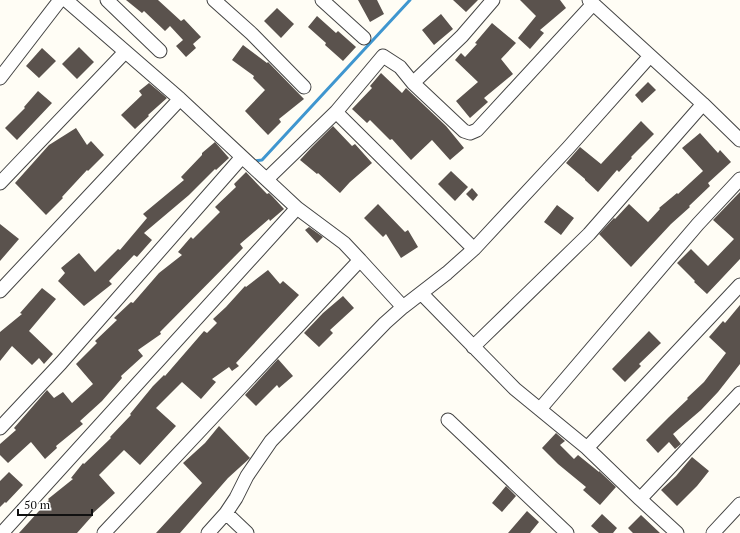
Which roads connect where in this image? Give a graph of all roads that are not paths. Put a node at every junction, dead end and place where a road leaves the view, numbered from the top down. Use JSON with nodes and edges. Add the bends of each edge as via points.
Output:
{"nodes":[{"id":1,"x":60,"y":0,"type":"edge"},
{"id":2,"x":66,"y":0,"type":"edge"},
{"id":3,"x":107,"y":0,"type":"edge"},
{"id":4,"x":214,"y":0,"type":"edge"},
{"id":5,"x":322,"y":0,"type":"edge"},
{"id":6,"x":493,"y":0,"type":"edge"},
{"id":7,"x":591,"y":2,"type":"edge"},
{"id":8,"x":364,"y":38,"type":"dead end"},
{"id":9,"x":160,"y":50,"type":"dead end"},
{"id":10,"x":125,"y":52,"type":"junction"},
{"id":11,"x":650,"y":56,"type":"junction"},
{"id":12,"x":0,"y":78,"type":"edge"},
{"id":13,"x":413,"y":83,"type":"junction"},
{"id":14,"x":304,"y":87,"type":"dead end"},
{"id":15,"x":180,"y":99,"type":"junction"},
{"id":16,"x":703,"y":104,"type":"junction"},
{"id":17,"x":336,"y":112,"type":"junction"},
{"id":18,"x":737,"y":132,"type":"edge"},
{"id":19,"x":242,"y":157,"type":"junction"},
{"id":20,"x":267,"y":179,"type":"junction"},
{"id":21,"x":740,"y":179,"type":"edge"},
{"id":22,"x":0,"y":183,"type":"edge"},
{"id":23,"x":297,"y":208,"type":"junction"},
{"id":24,"x":474,"y":249,"type":"junction"},
{"id":25,"x":360,"y":260,"type":"junction"},
{"id":26,"x":740,"y":285,"type":"edge"},
{"id":27,"x":0,"y":291,"type":"edge"},
{"id":28,"x":421,"y":293,"type":"junction"},
{"id":29,"x":403,"y":307,"type":"junction"},
{"id":30,"x":473,"y":347,"type":"junction"},
{"id":31,"x":740,"y":393,"type":"edge"},
{"id":32,"x":540,"y":409,"type":"junction"},
{"id":33,"x":448,"y":420,"type":"dead end"},
{"id":34,"x":0,"y":428,"type":"edge"},
{"id":35,"x":587,"y":448,"type":"junction"},
{"id":36,"x":640,"y":499,"type":"junction"},
{"id":37,"x":740,"y":504,"type":"edge"},
{"id":38,"x":226,"y":513,"type":"junction"},
{"id":39,"x":2,"y":533,"type":"edge"},
{"id":40,"x":104,"y":533,"type":"edge"},
{"id":41,"x":208,"y":533,"type":"edge"},
{"id":42,"x":247,"y":533,"type":"edge"},
{"id":43,"x":567,"y":533,"type":"edge"},
{"id":44,"x":677,"y":533,"type":"edge"},
{"id":45,"x":713,"y":533,"type":"edge"}],
"edges":[{"from":1,"to":12,"type":"street"},
{"from":2,"to":10,"type":"street"},
{"from":3,"to":9,"type":"street"},
{"from":4,"to":14,"type":"street"},
{"from":5,"to":8,"type":"street"},
{"from":6,"to":13,"type":"street","via":[[462,36]]},
{"from":7,"to":11,"type":"street"},
{"from":7,"to":13,"type":"street","via":[[477,130],[470,133],[464,131]]},
{"from":10,"to":15,"type":"street"},
{"from":10,"to":22,"type":"street"},
{"from":11,"to":16,"type":"street"},
{"from":11,"to":24,"type":"street"},
{"from":13,"to":17,"type":"street","via":[[400,67],[383,56]]},
{"from":15,"to":19,"type":"street"},
{"from":15,"to":27,"type":"street"},
{"from":16,"to":18,"type":"street"},
{"from":16,"to":30,"type":"street","via":[[589,234]]},
{"from":17,"to":20,"type":"street"},
{"from":17,"to":24,"type":"street"},
{"from":19,"to":20,"type":"street"},
{"from":19,"to":34,"type":"street","via":[[61,363]]},
{"from":20,"to":23,"type":"street"},
{"from":21,"to":32,"type":"street","via":[[698,224]]},
{"from":23,"to":25,"type":"street","via":[[344,243]]},
{"from":23,"to":39,"type":"street"},
{"from":24,"to":28,"type":"street"},
{"from":25,"to":29,"type":"street"},
{"from":25,"to":40,"type":"street"},
{"from":26,"to":35,"type":"street"},
{"from":28,"to":29,"type":"street"},
{"from":28,"to":30,"type":"street"},
{"from":29,"to":38,"type":"street","via":[[271,441]]},
{"from":30,"to":32,"type":"street"},
{"from":31,"to":36,"type":"street"},
{"from":32,"to":35,"type":"street"},
{"from":33,"to":43,"type":"street"},
{"from":35,"to":36,"type":"street"},
{"from":36,"to":44,"type":"street"},
{"from":37,"to":45,"type":"street"},
{"from":38,"to":41,"type":"street"},
{"from":38,"to":42,"type":"street"}]}
